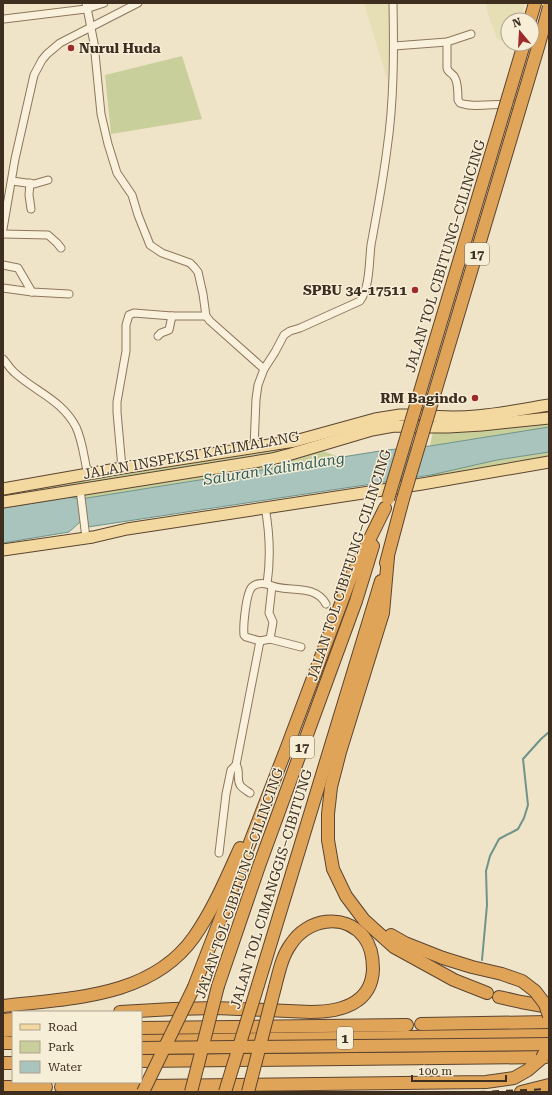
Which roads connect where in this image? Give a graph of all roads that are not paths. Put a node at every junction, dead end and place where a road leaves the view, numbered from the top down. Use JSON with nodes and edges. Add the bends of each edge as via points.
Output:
{"nodes":[{"id":1,"x":104,"y":3,"type":"edge"},
{"id":2,"x":138,"y":3,"type":"edge"},
{"id":3,"x":393,"y":3,"type":"edge"},
{"id":4,"x":546,"y":3,"type":"edge"},
{"id":5,"x":86,"y":6,"type":"edge"},
{"id":6,"x":549,"y":7,"type":"edge"},
{"id":7,"x":4,"y":19,"type":"dead end"},
{"id":8,"x":91,"y":27,"type":"junction"},
{"id":9,"x":472,"y":34,"type":"dead end"},
{"id":10,"x":447,"y":42,"type":"junction"},
{"id":11,"x":394,"y":46,"type":"junction"},
{"id":12,"x":523,"y":52,"type":"edge"},
{"id":13,"x":523,"y":52,"type":"edge"},
{"id":14,"x":513,"y":105,"type":"junction"},
{"id":15,"x":48,"y":180,"type":"dead end"},
{"id":16,"x":12,"y":181,"type":"junction"},
{"id":17,"x":30,"y":183,"type":"junction"},
{"id":18,"x":30,"y":209,"type":"dead end"},
{"id":19,"x":3,"y":229,"type":"edge"},
{"id":20,"x":3,"y":234,"type":"edge"},
{"id":21,"x":62,"y":248,"type":"dead end"},
{"id":22,"x":3,"y":265,"type":"edge"},
{"id":23,"x":3,"y":288,"type":"edge"},
{"id":24,"x":32,"y":292,"type":"junction"},
{"id":25,"x":70,"y":294,"type":"dead end"},
{"id":26,"x":172,"y":316,"type":"junction"},
{"id":27,"x":206,"y":316,"type":"junction"},
{"id":28,"x":158,"y":336,"type":"dead end"},
{"id":29,"x":3,"y":359,"type":"edge"},
{"id":30,"x":264,"y":369,"type":"junction"},
{"id":31,"x":549,"y":405,"type":"edge"},
{"id":32,"x":420,"y":415,"type":"junction"},
{"id":33,"x":549,"y":418,"type":"edge"},
{"id":34,"x":415,"y":431,"type":"junction"},
{"id":35,"x":313,"y":442,"type":"junction"},
{"id":36,"x":254,"y":447,"type":"junction"},
{"id":37,"x":549,"y":462,"type":"edge"},
{"id":38,"x":122,"y":468,"type":"junction"},
{"id":39,"x":88,"y":475,"type":"junction"},
{"id":40,"x":400,"y":484,"type":"junction"},
{"id":41,"x":3,"y":489,"type":"edge"},
{"id":42,"x":80,"y":492,"type":"junction"},
{"id":43,"x":3,"y":502,"type":"edge"},
{"id":44,"x":387,"y":503,"type":"junction"},
{"id":45,"x":265,"y":507,"type":"junction"},
{"id":46,"x":86,"y":538,"type":"junction"},
{"id":47,"x":3,"y":550,"type":"edge"},
{"id":48,"x":388,"y":557,"type":"junction"},
{"id":49,"x":270,"y":585,"type":"junction"},
{"id":50,"x":326,"y":604,"type":"dead end"},
{"id":51,"x":270,"y":639,"type":"junction"},
{"id":52,"x":260,"y":641,"type":"junction"},
{"id":53,"x":301,"y":647,"type":"dead end"},
{"id":54,"x":287,"y":747,"type":"junction"},
{"id":55,"x":236,"y":765,"type":"junction"},
{"id":56,"x":250,"y":793,"type":"dead end"},
{"id":57,"x":219,"y":853,"type":"dead end"},
{"id":58,"x":364,"y":920,"type":"junction"},
{"id":59,"x":487,"y":993,"type":"dead end"},
{"id":60,"x":499,"y":997,"type":"dead end"},
{"id":61,"x":3,"y":1006,"type":"edge"},
{"id":62,"x":549,"y":1007,"type":"edge"},
{"id":63,"x":269,"y":1010,"type":"edge"},
{"id":64,"x":269,"y":1010,"type":"edge"},
{"id":65,"x":269,"y":1010,"type":"edge"},
{"id":66,"x":269,"y":1010,"type":"edge"},
{"id":67,"x":138,"y":1011,"type":"edge"},
{"id":68,"x":549,"y":1016,"type":"edge"},
{"id":69,"x":549,"y":1022,"type":"edge"},
{"id":70,"x":421,"y":1024,"type":"dead end"},
{"id":71,"x":407,"y":1025,"type":"dead end"},
{"id":72,"x":143,"y":1028,"type":"edge"},
{"id":73,"x":549,"y":1035,"type":"edge"},
{"id":74,"x":142,"y":1041,"type":"edge"},
{"id":75,"x":549,"y":1044,"type":"edge"},
{"id":76,"x":142,"y":1048,"type":"edge"},
{"id":77,"x":549,"y":1051,"type":"edge"},
{"id":78,"x":142,"y":1055,"type":"edge"},
{"id":79,"x":549,"y":1057,"type":"edge"},
{"id":80,"x":142,"y":1061,"type":"edge"},
{"id":81,"x":547,"y":1085,"type":"edge"},
{"id":82,"x":3,"y":1087,"type":"edge"},
{"id":83,"x":46,"y":1087,"type":"dead end"},
{"id":84,"x":61,"y":1087,"type":"dead end"},
{"id":85,"x":143,"y":1092,"type":"edge"},
{"id":86,"x":191,"y":1092,"type":"edge"},
{"id":87,"x":225,"y":1092,"type":"edge"},
{"id":88,"x":248,"y":1092,"type":"edge"},
{"id":89,"x":521,"y":1092,"type":"edge"},
{"id":90,"x":528,"y":1092,"type":"edge"}],
"edges":[{"from":1,"to":5,"type":"street"},
{"from":2,"to":8,"type":"street"},
{"from":3,"to":11,"type":"street"},
{"from":4,"to":14,"type":"main road","via":[[529,67]]},
{"from":5,"to":7,"type":"street"},
{"from":5,"to":8,"type":"street"},
{"from":6,"to":48,"type":"highway","name":"JALAN TOL CIBITUNG–CILINCING","number":"17","bridge":true},
{"from":8,"to":16,"type":"street","via":[[52,49],[34,75]]},
{"from":8,"to":27,"type":"street","via":[[101,114],[117,173],[132,195],[150,245],[162,253],[190,263],[198,272]]},
{"from":9,"to":10,"type":"street"},
{"from":10,"to":11,"type":"street"},
{"from":10,"to":14,"type":"street","via":[[447,68],[455,77],[460,103]]},
{"from":11,"to":30,"type":"street","via":[[393,92],[387,149],[364,294],[360,301],[284,335]]},
{"from":12,"to":14,"type":"main road"},
{"from":13,"to":44,"type":"highway","name":"JALAN TOL CIBITUNG–CILINCING","number":"17","bridge":true},
{"from":14,"to":32,"type":"main road","via":[[474,225]]},
{"from":15,"to":17,"type":"street"},
{"from":16,"to":17,"type":"street"},
{"from":16,"to":19,"type":"street"},
{"from":17,"to":18,"type":"street"},
{"from":20,"to":21,"type":"street","via":[[48,235]]},
{"from":22,"to":24,"type":"street","via":[[18,268]]},
{"from":23,"to":24,"type":"street"},
{"from":24,"to":25,"type":"street"},
{"from":26,"to":27,"type":"street"},
{"from":26,"to":28,"type":"street","via":[[169,330]]},
{"from":26,"to":38,"type":"street","via":[[134,313],[128,317],[117,412]]},
{"from":27,"to":30,"type":"street"},
{"from":29,"to":39,"type":"street","via":[[14,372],[61,406],[69,416],[80,439]]},
{"from":30,"to":36,"type":"street","via":[[256,399]]},
{"from":31,"to":32,"type":"main road","name":"JALAN INSPEKSI KALIMALANG","via":[[464,418]]},
{"from":32,"to":34,"type":"main road"},
{"from":32,"to":35,"type":"main road","name":"JALAN INSPEKSI KALIMALANG","via":[[375,419]]},
{"from":33,"to":34,"type":"main road","name":"JALAN INSPEKSI KALIMALANG"},
{"from":34,"to":35,"type":"main road","name":"JALAN INSPEKSI KALIMALANG","via":[[394,426],[383,427],[346,437]]},
{"from":34,"to":40,"type":"main road","bridge":true},
{"from":35,"to":36,"type":"main road","name":"JALAN INSPEKSI KALIMALANG","via":[[295,441]]},
{"from":35,"to":42,"type":"main road","name":"JALAN INSPEKSI KALIMALANG","via":[[291,454],[272,459]]},
{"from":36,"to":38,"type":"main road","name":"JALAN INSPEKSI KALIMALANG"},
{"from":37,"to":40,"type":"main road"},
{"from":38,"to":39,"type":"main road","name":"JALAN INSPEKSI KALIMALANG"},
{"from":39,"to":41,"type":"main road","name":"JALAN INSPEKSI KALIMALANG"},
{"from":40,"to":45,"type":"main road"},
{"from":42,"to":43,"type":"main road","name":"JALAN INSPEKSI KALIMALANG"},
{"from":42,"to":46,"type":"street"},
{"from":44,"to":54,"type":"highway","via":[[351,577]]},
{"from":44,"to":86,"type":"highway","name":"JALAN TOL CIBITUNG–CILINCING","number":"17","bridge":true,"via":[[356,601],[218,986]]},
{"from":45,"to":46,"type":"main road"},
{"from":45,"to":49,"type":"street","via":[[270,546]]},
{"from":46,"to":47,"type":"main road"},
{"from":48,"to":58,"type":"highway","via":[[383,613],[331,788],[328,814],[328,840],[333,869],[346,896]]},
{"from":48,"to":87,"type":"highway","name":"JALAN TOL CIMANGGIS–CIBITUNG","number":"17","bridge":true},
{"from":49,"to":50,"type":"street","via":[[318,594]]},
{"from":49,"to":51,"type":"street","via":[[269,613],[273,622]]},
{"from":49,"to":52,"type":"street","via":[[261,583],[252,586],[247,598],[244,635]]},
{"from":51,"to":52,"type":"street"},
{"from":51,"to":53,"type":"street"},
{"from":52,"to":55,"type":"street"},
{"from":54,"to":61,"type":"highway","via":[[220,893],[194,937],[170,962],[138,982],[118,989],[98,994]]},
{"from":54,"to":85,"type":"highway","bridge":true,"via":[[194,987]]},
{"from":55,"to":56,"type":"street","via":[[240,785]]},
{"from":55,"to":57,"type":"street","via":[[231,770],[226,794]]},
{"from":58,"to":59,"type":"highway","via":[[394,947],[454,980]]},
{"from":58,"to":68,"type":"highway","bridge":true,"via":[[405,943],[443,958],[522,981],[535,991],[545,1004]]},
{"from":60,"to":62,"type":"highway"},
{"from":63,"to":67,"type":"highway","bridge":true,"via":[[209,1008]]},
{"from":64,"to":65,"type":"highway","bridge":true,"via":[[326,1012],[359,1000],[371,982],[373,962],[364,937],[351,927],[336,922],[319,923],[299,934],[290,945],[281,966]]},
{"from":66,"to":88,"type":"highway","bridge":true},
{"from":69,"to":70,"type":"highway"},
{"from":71,"to":72,"type":"highway"},
{"from":73,"to":74,"type":"highway","number":"1"},
{"from":75,"to":76,"type":"highway","number":"1","bridge":true},
{"from":75,"to":84,"type":"highway","bridge":true,"via":[[542,1058],[528,1070],[514,1078],[486,1082]]},
{"from":77,"to":78,"type":"highway","number":"1","bridge":true},
{"from":79,"to":80,"type":"highway","number":"1"},
{"from":81,"to":89,"type":"highway"},
{"from":81,"to":90,"type":"highway"},
{"from":82,"to":83,"type":"highway"}]}
